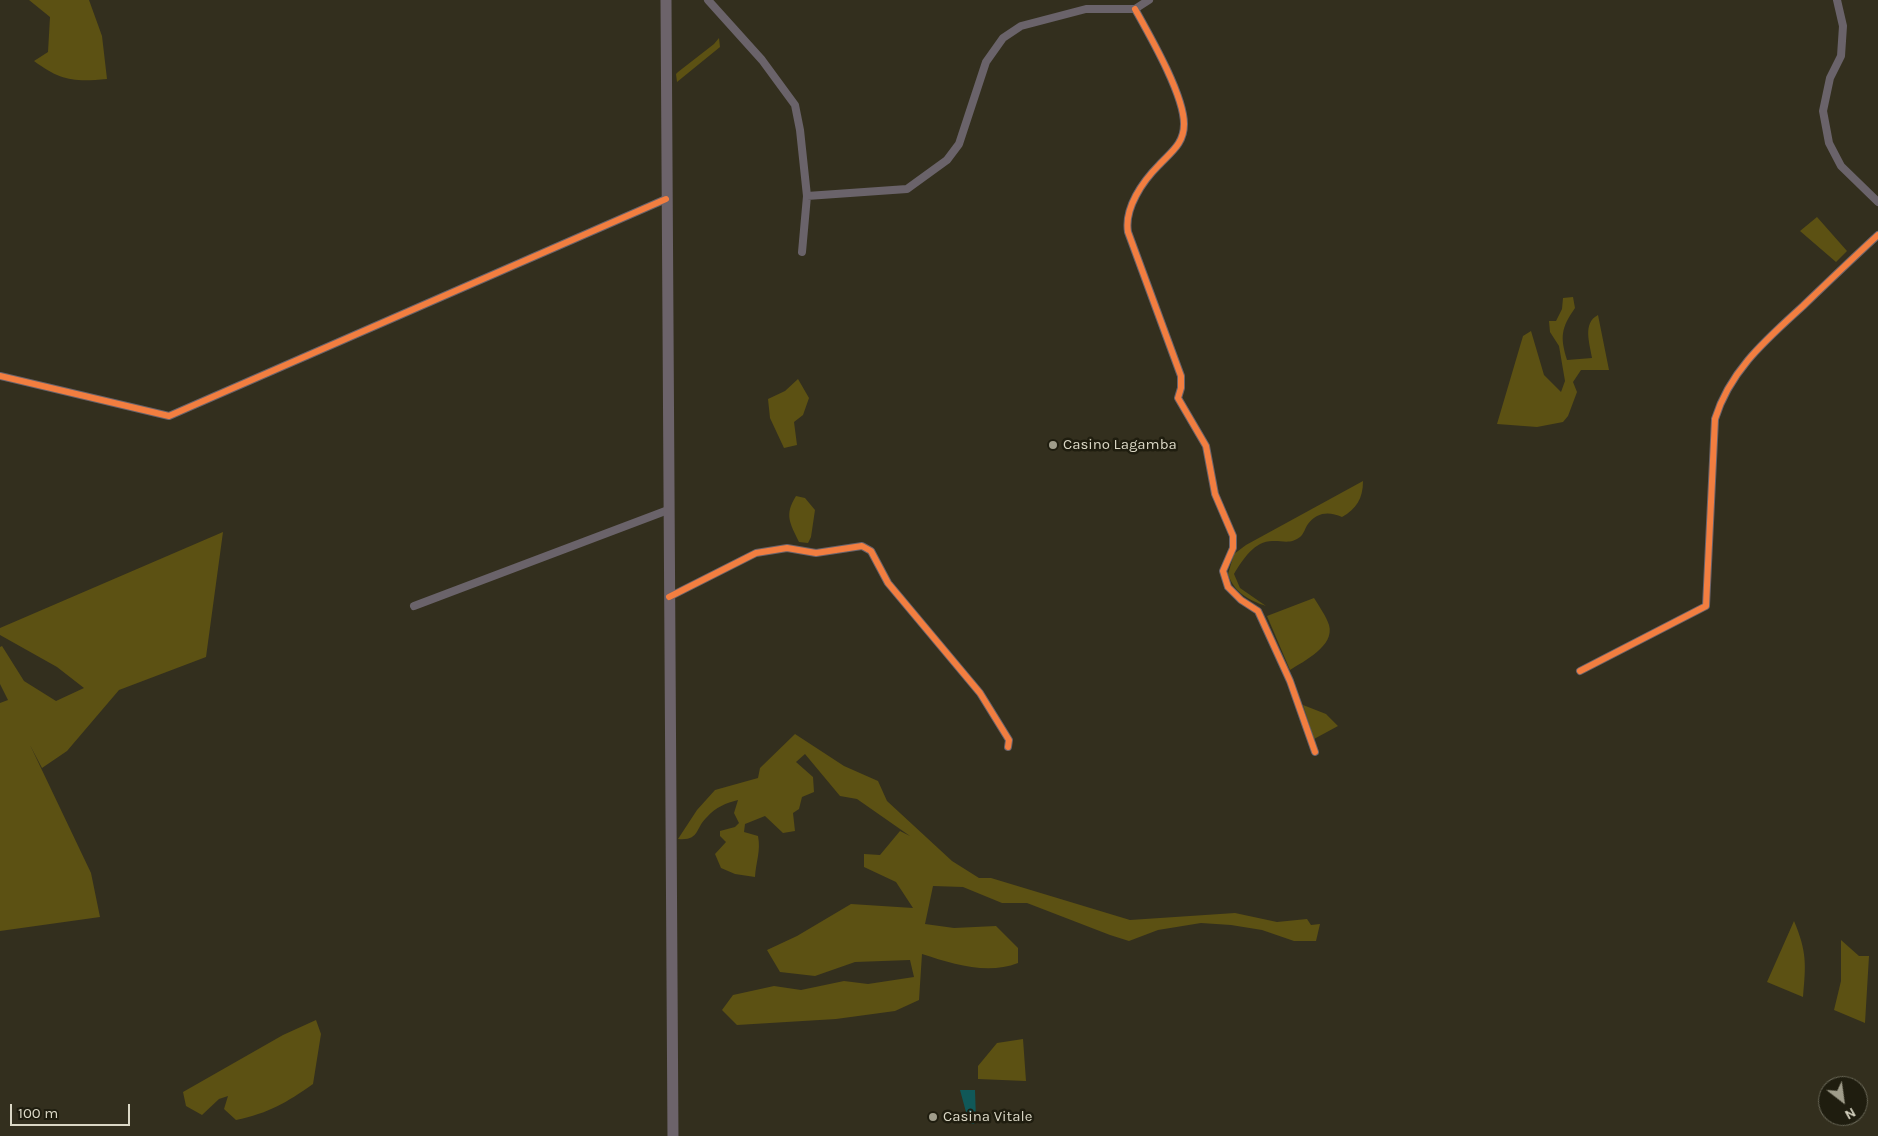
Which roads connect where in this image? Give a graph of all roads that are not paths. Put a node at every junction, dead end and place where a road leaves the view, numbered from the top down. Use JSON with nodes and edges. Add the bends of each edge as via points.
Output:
{"nodes":[{"id":1,"x":666,"y":0,"type":"edge"},
{"id":2,"x":708,"y":0,"type":"edge"},
{"id":3,"x":1149,"y":0,"type":"edge"},
{"id":4,"x":1837,"y":0,"type":"edge"},
{"id":5,"x":1136,"y":9,"type":"junction"},
{"id":6,"x":807,"y":196,"type":"junction"},
{"id":7,"x":666,"y":199,"type":"junction"},
{"id":8,"x":1878,"y":202,"type":"edge"},
{"id":9,"x":1878,"y":235,"type":"edge"},
{"id":10,"x":802,"y":252,"type":"dead end"},
{"id":11,"x":0,"y":376,"type":"edge"},
{"id":12,"x":668,"y":510,"type":"junction"},
{"id":13,"x":669,"y":597,"type":"junction"},
{"id":14,"x":414,"y":606,"type":"dead end"},
{"id":15,"x":1580,"y":672,"type":"dead end"},
{"id":16,"x":1008,"y":747,"type":"dead end"},
{"id":17,"x":1315,"y":752,"type":"dead end"},
{"id":18,"x":673,"y":1136,"type":"edge"}],
"edges":[{"from":1,"to":7,"type":"main road"},
{"from":2,"to":6,"type":"street","via":[[762,60],[795,104]]},
{"from":3,"to":5,"type":"street"},
{"from":4,"to":8,"type":"street","via":[[1843,26],[1841,56],[1830,78],[1823,111],[1829,143],[1841,166]]},
{"from":5,"to":6,"type":"street","via":[[1086,9],[1021,26],[1002,38],[986,62],[959,144],[947,160],[906,189]]},
{"from":5,"to":17,"type":"street","via":[[1164,63],[1184,125],[1177,148],[1157,166],[1139,191],[1126,222],[1128,232],[1181,376],[1178,398],[1206,446],[1215,494],[1233,536],[1233,548],[1223,571],[1228,587],[1258,611],[1290,681]]},
{"from":6,"to":10,"type":"street"},
{"from":7,"to":11,"type":"street","via":[[169,416]]},
{"from":7,"to":12,"type":"main road"},
{"from":9,"to":15,"type":"street","via":[[1761,345],[1731,381],[1721,400],[1715,419],[1706,606]]},
{"from":12,"to":13,"type":"main road"},
{"from":12,"to":14,"type":"street"},
{"from":13,"to":16,"type":"street","via":[[756,553],[786,548],[816,553],[862,546],[871,551],[888,583],[980,694],[1008,740]]},
{"from":13,"to":18,"type":"main road"}]}
